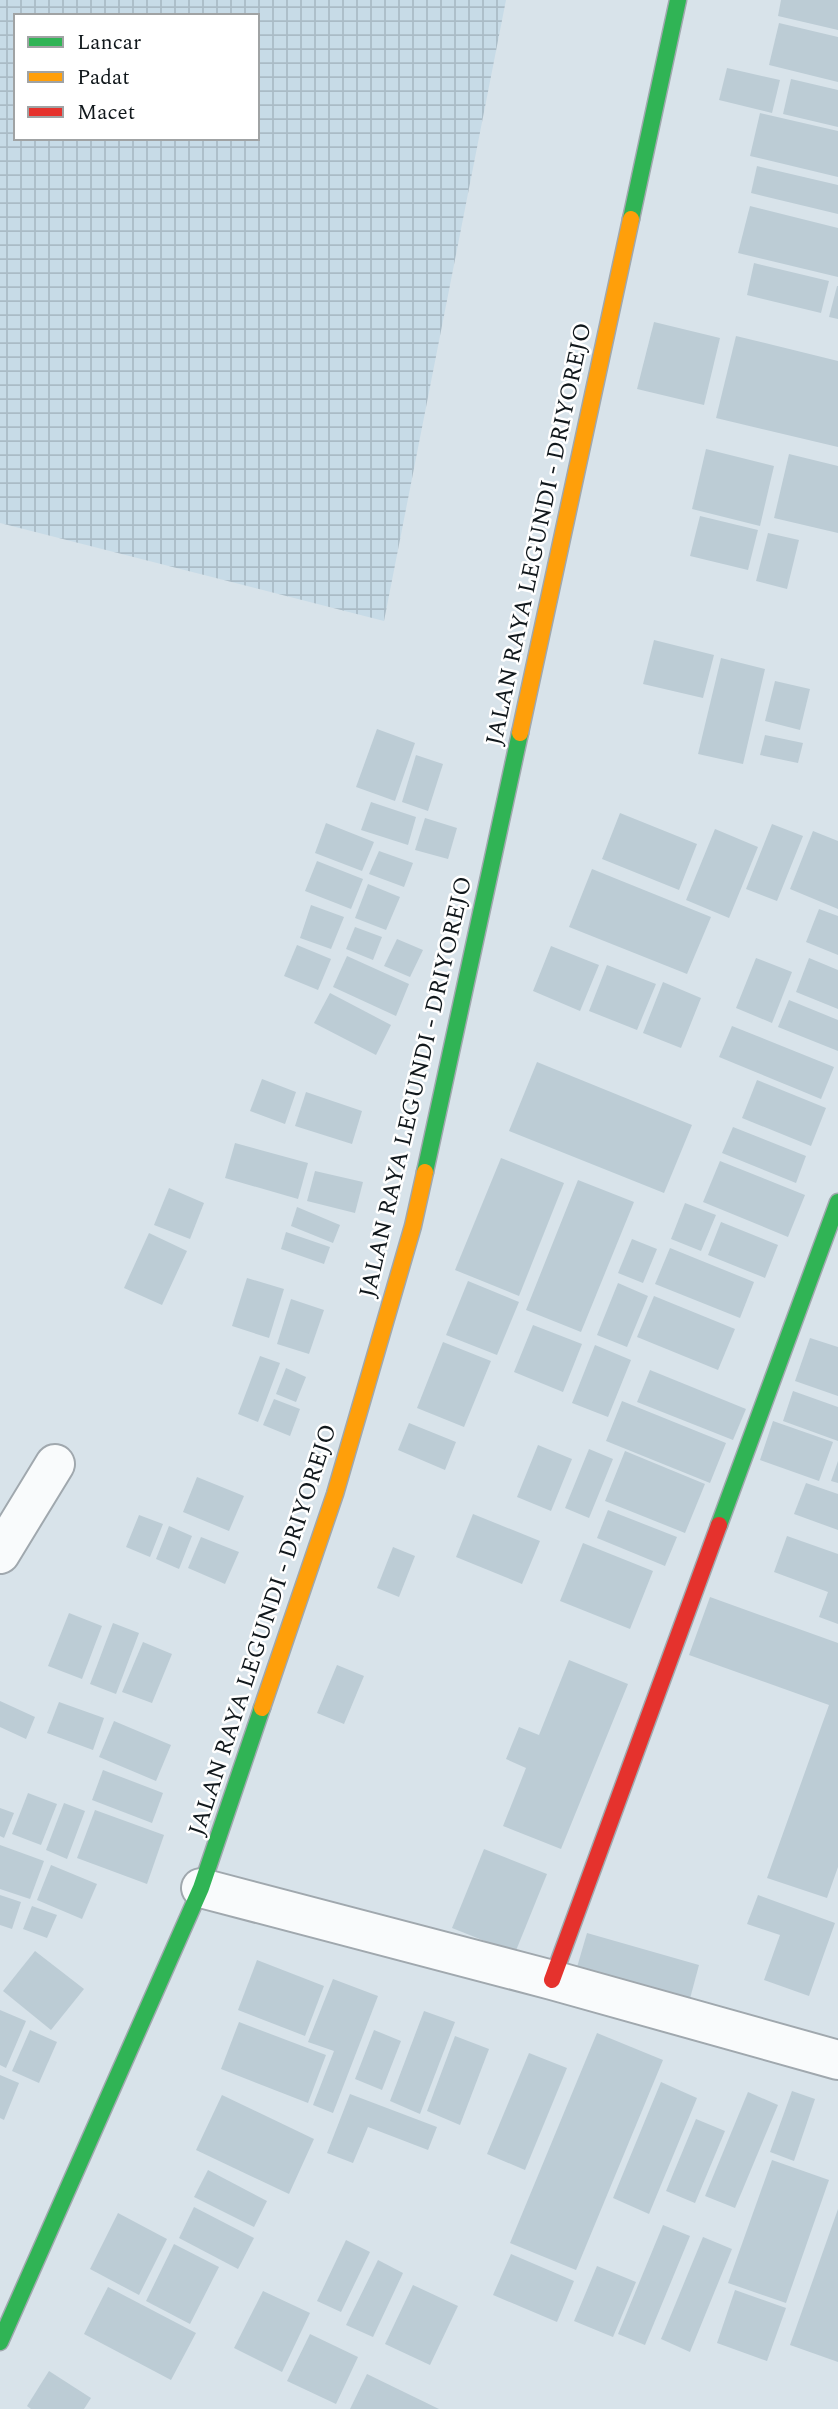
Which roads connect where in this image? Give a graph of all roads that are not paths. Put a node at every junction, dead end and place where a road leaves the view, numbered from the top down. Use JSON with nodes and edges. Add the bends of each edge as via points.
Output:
{"nodes":[{"id":1,"x":678,"y":0,"type":"edge"},
{"id":2,"x":838,"y":1202,"type":"edge"},
{"id":3,"x":55,"y":1464,"type":"dead end"},
{"id":4,"x":0,"y":1555,"type":"edge"},
{"id":5,"x":201,"y":1888,"type":"junction"},
{"id":6,"x":552,"y":1980,"type":"junction"},
{"id":7,"x":838,"y":2060,"type":"edge"},
{"id":8,"x":0,"y":2342,"type":"edge"}],
"edges":[{"from":1,"to":5,"type":"main road","name":"JALAN RAYA LEGUNDI - DRIYOREJO","via":[[413,1226],[335,1494]]},
{"from":2,"to":6,"type":"main road"},
{"from":3,"to":4,"type":"street"},
{"from":5,"to":6,"type":"street"},
{"from":5,"to":8,"type":"main road","name":"JALAN RAYA LEGUNDI - DRIYOREJO"},
{"from":6,"to":7,"type":"street"}]}
